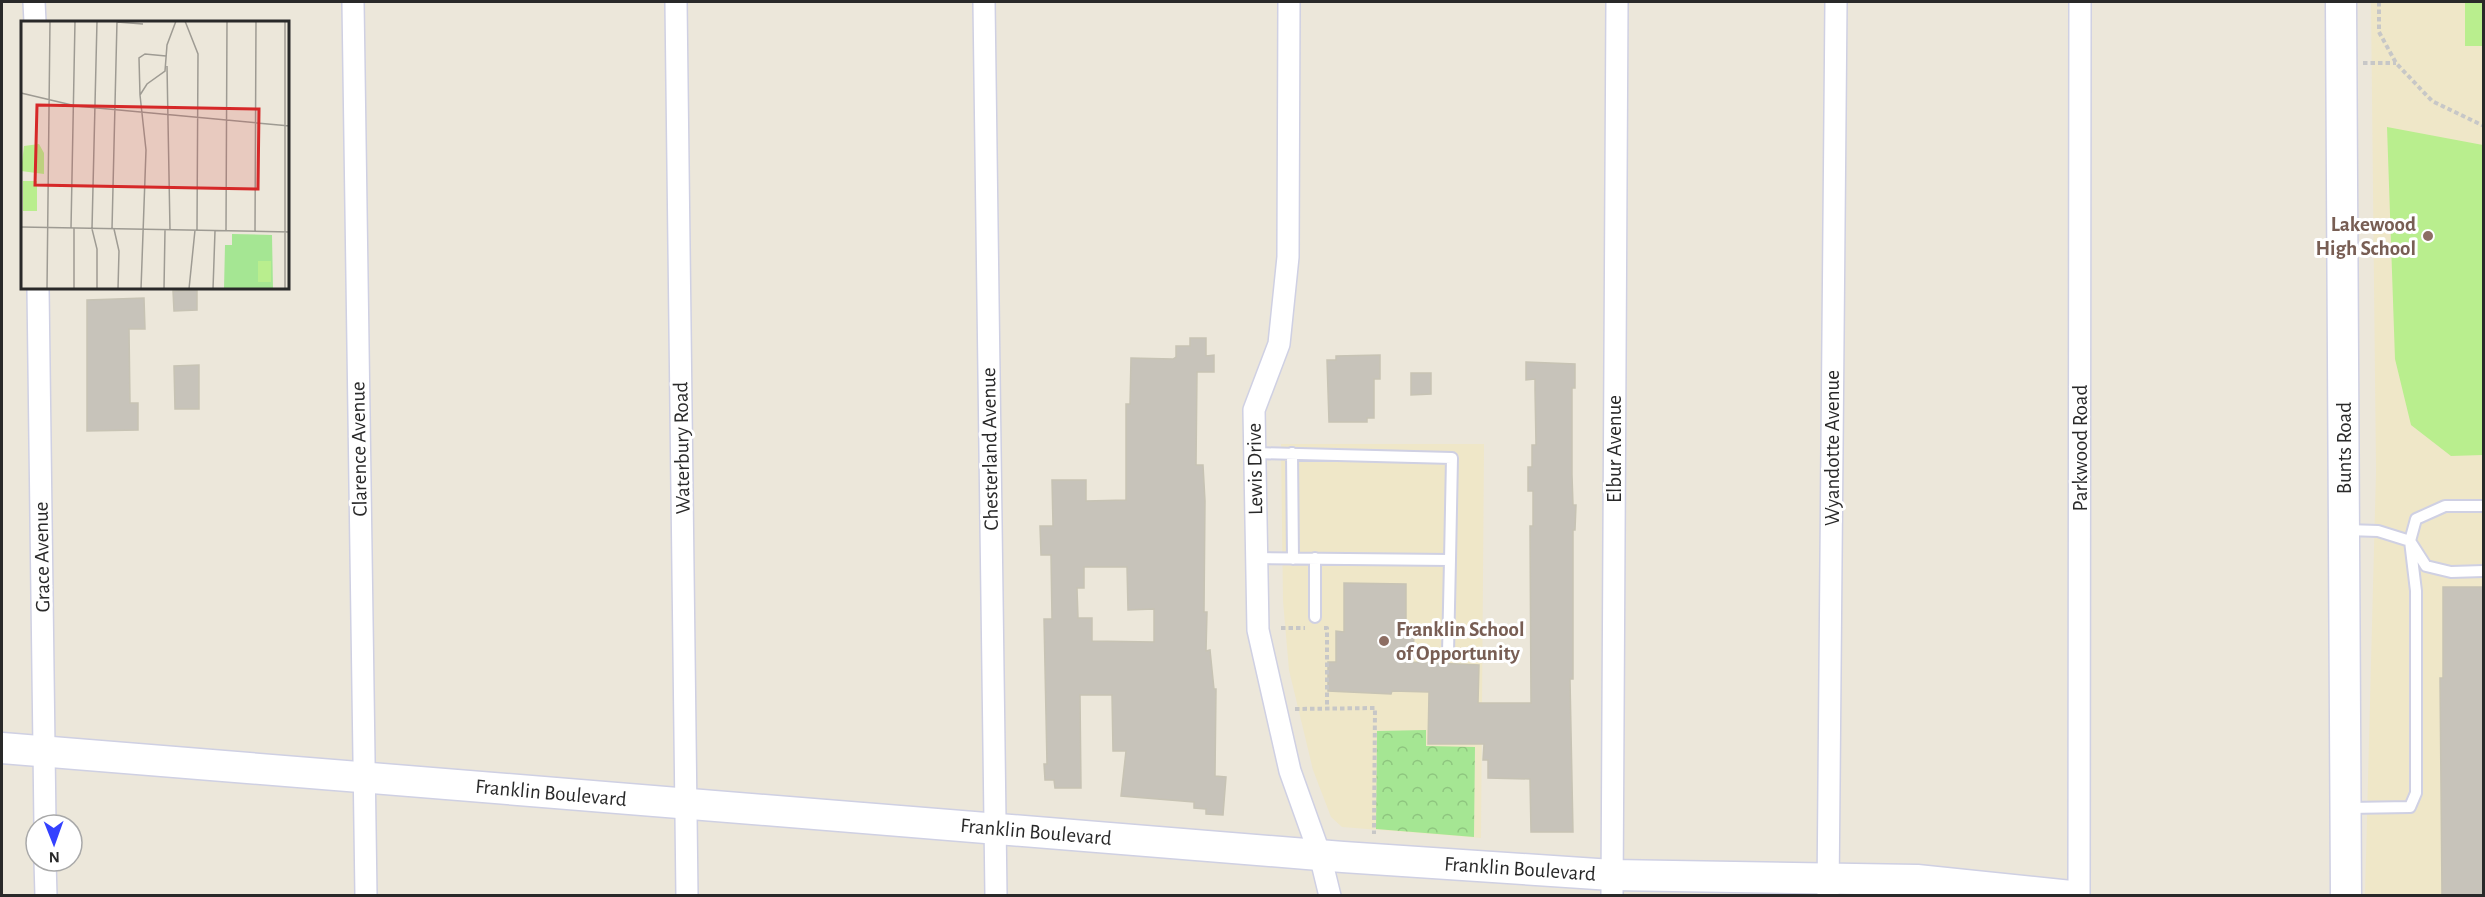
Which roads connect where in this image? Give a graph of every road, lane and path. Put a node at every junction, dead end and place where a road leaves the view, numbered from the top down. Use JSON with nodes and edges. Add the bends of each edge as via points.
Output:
{"nodes":[{"id":1,"x":34,"y":2,"type":"edge"},
{"id":2,"x":353,"y":2,"type":"edge"},
{"id":3,"x":676,"y":2,"type":"edge"},
{"id":4,"x":984,"y":2,"type":"edge"},
{"id":5,"x":1289,"y":2,"type":"edge"},
{"id":6,"x":1617,"y":2,"type":"edge"},
{"id":7,"x":1836,"y":2,"type":"edge"},
{"id":8,"x":2080,"y":2,"type":"edge"},
{"id":9,"x":2341,"y":2,"type":"edge"},
{"id":10,"x":2379,"y":2,"type":"edge"},
{"id":11,"x":34,"y":21,"type":"edge"},
{"id":12,"x":2361,"y":63,"type":"dead end"},
{"id":13,"x":2396,"y":63,"type":"junction"},
{"id":14,"x":2484,"y":126,"type":"edge"},
{"id":15,"x":38,"y":290,"type":"edge"},
{"id":16,"x":1256,"y":453,"type":"junction"},
{"id":17,"x":1292,"y":453,"type":"junction"},
{"id":18,"x":2484,"y":506,"type":"edge"},
{"id":19,"x":2344,"y":530,"type":"junction"},
{"id":20,"x":2410,"y":541,"type":"junction"},
{"id":21,"x":1257,"y":558,"type":"junction"},
{"id":22,"x":1315,"y":558,"type":"junction"},
{"id":23,"x":1293,"y":559,"type":"junction"},
{"id":24,"x":1450,"y":560,"type":"junction"},
{"id":25,"x":2484,"y":571,"type":"edge"},
{"id":26,"x":1315,"y":617,"type":"dead end"},
{"id":27,"x":1281,"y":628,"type":"dead end"},
{"id":28,"x":1448,"y":653,"type":"dead end"},
{"id":29,"x":1327,"y":708,"type":"junction"},
{"id":30,"x":1293,"y":709,"type":"dead end"},
{"id":31,"x":2,"y":748,"type":"edge"},
{"id":32,"x":44,"y":753,"type":"junction"},
{"id":33,"x":364,"y":777,"type":"junction"},
{"id":34,"x":687,"y":804,"type":"junction"},
{"id":35,"x":2346,"y":808,"type":"junction"},
{"id":36,"x":45,"y":813,"type":"edge"},
{"id":37,"x":995,"y":829,"type":"junction"},
{"id":38,"x":1374,"y":834,"type":"dead end"},
{"id":39,"x":1320,"y":855,"type":"junction"},
{"id":40,"x":45,"y":873,"type":"edge"},
{"id":41,"x":1612,"y":885,"type":"edge"},
{"id":42,"x":1829,"y":886,"type":"edge"},
{"id":43,"x":46,"y":896,"type":"edge"},
{"id":44,"x":366,"y":896,"type":"edge"},
{"id":45,"x":687,"y":896,"type":"edge"},
{"id":46,"x":996,"y":896,"type":"edge"},
{"id":47,"x":1329,"y":896,"type":"edge"},
{"id":48,"x":2071,"y":896,"type":"edge"},
{"id":49,"x":2079,"y":896,"type":"edge"},
{"id":50,"x":2346,"y":896,"type":"edge"}],
"edges":[{"from":1,"to":11,"type":"street"},
{"from":2,"to":33,"type":"street","name":"Clarence Avenue"},
{"from":3,"to":34,"type":"street","name":"Waterbury Road"},
{"from":4,"to":37,"type":"street","name":"Chesterland Avenue"},
{"from":5,"to":16,"type":"street","name":"Lewis Drive","via":[[1288,257],[1279,344],[1254,410]]},
{"from":6,"to":41,"type":"street","name":"Elbur Avenue"},
{"from":7,"to":42,"type":"street","name":"Wyandotte Avenue"},
{"from":8,"to":49,"type":"street","name":"Parkwood Road"},
{"from":9,"to":19,"type":"street","name":"Bunts Road"},
{"from":10,"to":13,"type":"path","via":[[2379,32]]},
{"from":12,"to":13,"type":"path"},
{"from":13,"to":14,"type":"path","via":[[2432,101]]},
{"from":15,"to":32,"type":"street","name":"Grace Avenue"},
{"from":16,"to":17,"type":"lane"},
{"from":16,"to":21,"type":"street","name":"Lewis Drive"},
{"from":17,"to":23,"type":"lane"},
{"from":17,"to":24,"type":"lane","via":[[1452,458]]},
{"from":18,"to":20,"type":"lane","via":[[2445,506],[2416,519]]},
{"from":19,"to":20,"type":"lane","via":[[2378,531]]},
{"from":19,"to":35,"type":"street","name":"Bunts Road"},
{"from":20,"to":25,"type":"lane","via":[[2426,566],[2451,572]]},
{"from":20,"to":35,"type":"lane","via":[[2416,591],[2416,793],[2410,807]]},
{"from":21,"to":23,"type":"lane"},
{"from":21,"to":39,"type":"street","name":"Lewis Drive","via":[[1258,630],[1290,771]]},
{"from":22,"to":23,"type":"lane"},
{"from":22,"to":24,"type":"lane"},
{"from":22,"to":26,"type":"lane"},
{"from":24,"to":28,"type":"lane"},
{"from":27,"to":29,"type":"path","via":[[1327,628]]},
{"from":29,"to":30,"type":"path"},
{"from":29,"to":38,"type":"path","via":[[1375,708]]},
{"from":31,"to":32,"type":"street","name":"Franklin Boulevard"},
{"from":32,"to":33,"type":"street","name":"Franklin Boulevard"},
{"from":32,"to":36,"type":"street","name":"Grace Avenue"},
{"from":33,"to":34,"type":"street","name":"Franklin Boulevard"},
{"from":33,"to":44,"type":"street","name":"Clarence Avenue"},
{"from":34,"to":37,"type":"street","name":"Franklin Boulevard"},
{"from":34,"to":45,"type":"street","name":"Waterbury Road"},
{"from":35,"to":50,"type":"street","name":"Bunts Road"},
{"from":37,"to":39,"type":"street","name":"Franklin Boulevard"},
{"from":37,"to":46,"type":"street","name":"Chesterland Avenue"},
{"from":39,"to":41,"type":"street","name":"Franklin Boulevard"},
{"from":39,"to":47,"type":"street","name":"Lewis Drive"},
{"from":40,"to":43,"type":"street"},
{"from":41,"to":42,"type":"street","name":"Franklin Boulevard"},
{"from":42,"to":48,"type":"street","name":"Franklin Boulevard","via":[[1938,882]]}]}
